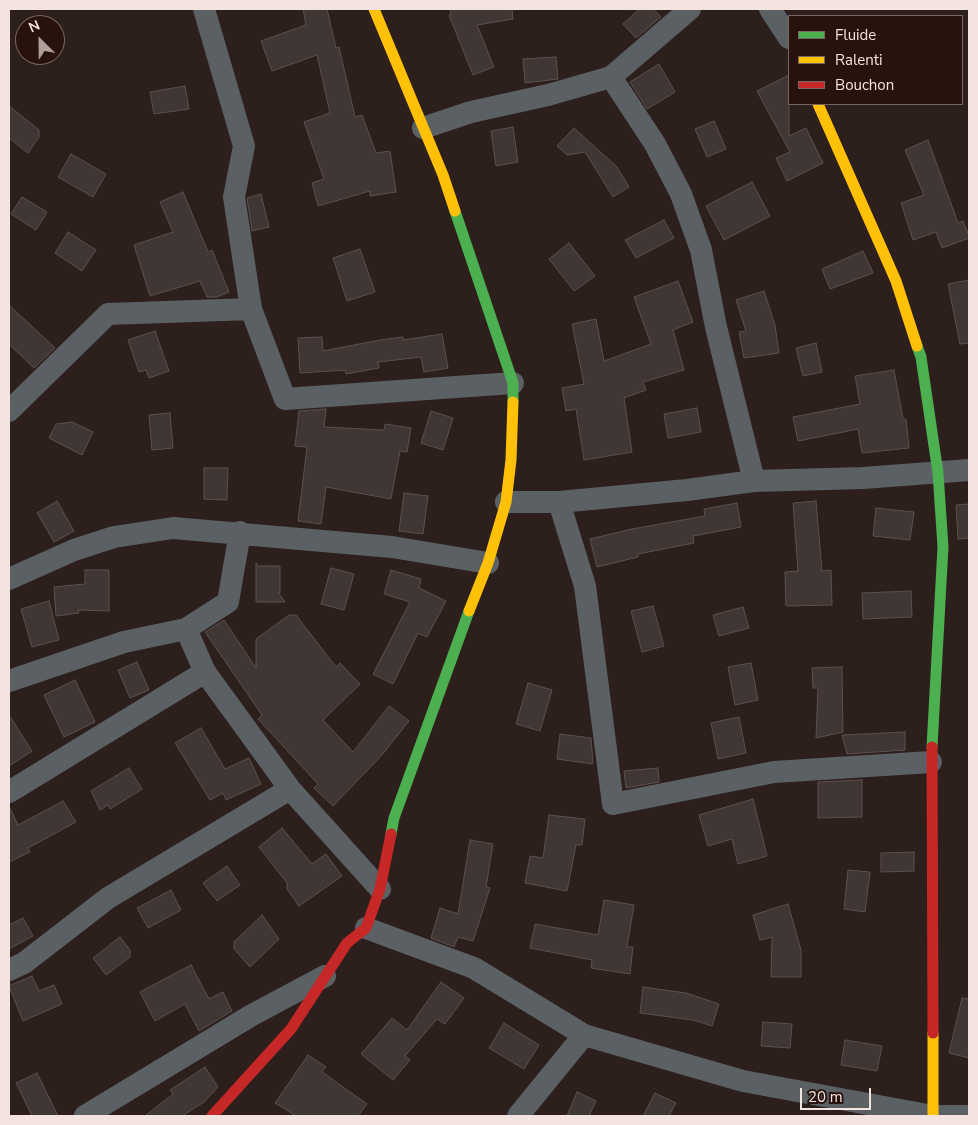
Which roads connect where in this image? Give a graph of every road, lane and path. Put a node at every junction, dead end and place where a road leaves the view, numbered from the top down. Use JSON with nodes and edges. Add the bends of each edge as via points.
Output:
{"nodes":[{"id":1,"x":204,"y":9,"type":"edge"},
{"id":2,"x":374,"y":9,"type":"edge"},
{"id":3,"x":690,"y":9,"type":"edge"},
{"id":4,"x":770,"y":9,"type":"edge"},
{"id":5,"x":788,"y":36,"type":"edge"},
{"id":6,"x":611,"y":77,"type":"junction"},
{"id":7,"x":818,"y":105,"type":"edge"},
{"id":8,"x":423,"y":128,"type":"junction"},
{"id":9,"x":251,"y":309,"type":"junction"},
{"id":10,"x":513,"y":383,"type":"junction"},
{"id":11,"x":9,"y":412,"type":"edge"},
{"id":12,"x":969,"y":470,"type":"edge"},
{"id":13,"x":938,"y":473,"type":"junction"},
{"id":14,"x":754,"y":481,"type":"junction"},
{"id":15,"x":506,"y":502,"type":"junction"},
{"id":16,"x":559,"y":502,"type":"junction"},
{"id":17,"x":240,"y":532,"type":"junction"},
{"id":18,"x":488,"y":563,"type":"junction"},
{"id":19,"x":9,"y":579,"type":"edge"},
{"id":20,"x":186,"y":629,"type":"junction"},
{"id":21,"x":205,"y":672,"type":"junction"},
{"id":22,"x":9,"y":681,"type":"edge"},
{"id":23,"x":931,"y":762,"type":"junction"},
{"id":24,"x":290,"y":789,"type":"junction"},
{"id":25,"x":9,"y":792,"type":"edge"},
{"id":26,"x":380,"y":889,"type":"junction"},
{"id":27,"x":366,"y":928,"type":"junction"},
{"id":28,"x":9,"y":970,"type":"edge"},
{"id":29,"x":325,"y":976,"type":"junction"},
{"id":30,"x":584,"y":1035,"type":"junction"},
{"id":31,"x":85,"y":1116,"type":"edge"},
{"id":32,"x":212,"y":1116,"type":"edge"},
{"id":33,"x":518,"y":1116,"type":"edge"},
{"id":34,"x":933,"y":1116,"type":"edge"},
{"id":35,"x":969,"y":1116,"type":"edge"}],
"edges":[{"from":1,"to":9,"type":"street","via":[[244,146],[234,197]]},
{"from":2,"to":8,"type":"street"},
{"from":3,"to":6,"type":"street"},
{"from":4,"to":5,"type":"street"},
{"from":6,"to":8,"type":"street","via":[[471,112]]},
{"from":6,"to":14,"type":"street","via":[[654,144],[681,194],[701,250],[716,327]]},
{"from":7,"to":13,"type":"street","via":[[896,281],[921,357]]},
{"from":8,"to":10,"type":"street","via":[[443,175]]},
{"from":9,"to":10,"type":"street","via":[[285,399]]},
{"from":9,"to":11,"type":"street","via":[[108,314]]},
{"from":10,"to":15,"type":"street","via":[[511,460]]},
{"from":12,"to":13,"type":"street"},
{"from":13,"to":14,"type":"street"},
{"from":13,"to":23,"type":"street","via":[[942,547]]},
{"from":14,"to":16,"type":"street"},
{"from":15,"to":16,"type":"street"},
{"from":15,"to":18,"type":"street"},
{"from":16,"to":23,"type":"street","via":[[585,586],[613,804],[774,772]]},
{"from":17,"to":18,"type":"street","via":[[392,547]]},
{"from":17,"to":19,"type":"street","via":[[173,528],[114,537],[74,550]]},
{"from":17,"to":20,"type":"street","via":[[228,602]]},
{"from":18,"to":26,"type":"street","via":[[394,818]]},
{"from":20,"to":21,"type":"street"},
{"from":20,"to":22,"type":"street","via":[[124,642]]},
{"from":21,"to":24,"type":"street"},
{"from":21,"to":25,"type":"street"},
{"from":23,"to":34,"type":"street"},
{"from":24,"to":26,"type":"street"},
{"from":24,"to":28,"type":"street","via":[[108,898],[24,963]]},
{"from":26,"to":27,"type":"street"},
{"from":27,"to":29,"type":"street","via":[[347,943]]},
{"from":27,"to":30,"type":"street","via":[[474,968]]},
{"from":29,"to":31,"type":"street","via":[[252,1015]]},
{"from":29,"to":32,"type":"street","via":[[291,1029]]},
{"from":30,"to":33,"type":"street"},
{"from":30,"to":34,"type":"street","via":[[743,1081]]},
{"from":34,"to":35,"type":"street"}]}
